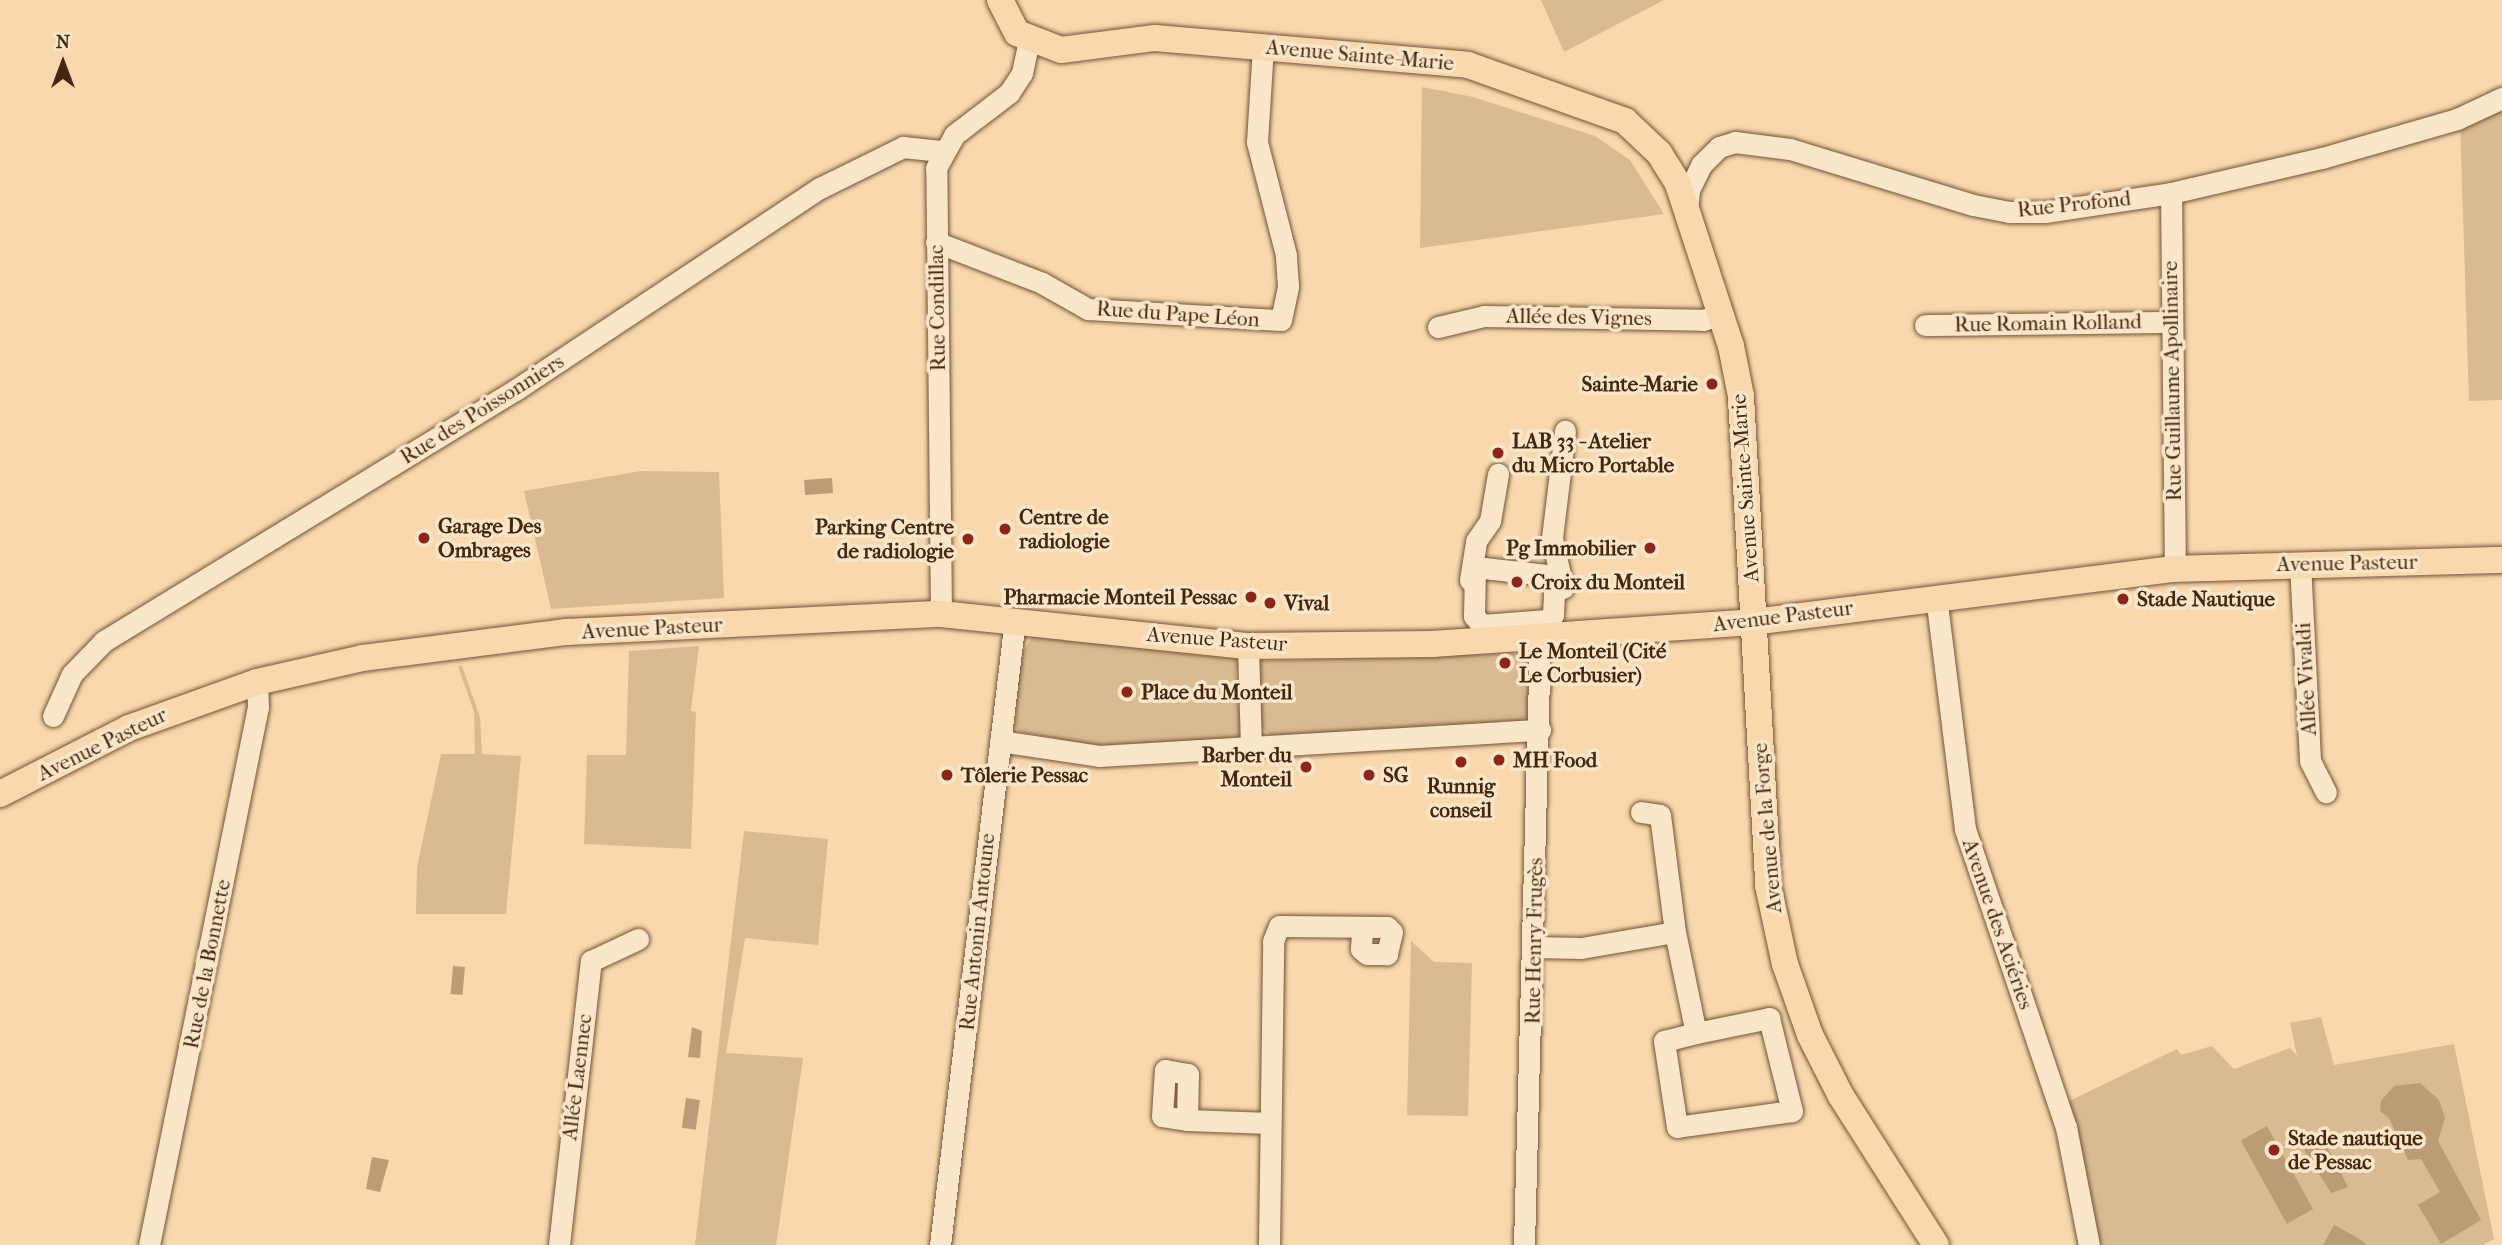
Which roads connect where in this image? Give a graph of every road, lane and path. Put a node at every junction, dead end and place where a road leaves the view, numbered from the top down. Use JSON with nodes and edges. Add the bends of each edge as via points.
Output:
{"nodes":[{"id":1,"x":1000,"y":0,"type":"edge"},
{"id":2,"x":1029,"y":40,"type":"junction"},
{"id":3,"x":1263,"y":46,"type":"junction"},
{"id":4,"x":2502,"y":98,"type":"edge"},
{"id":5,"x":941,"y":151,"type":"junction"},
{"id":6,"x":2171,"y":193,"type":"junction"},
{"id":7,"x":1687,"y":212,"type":"junction"},
{"id":8,"x":936,"y":242,"type":"junction"},
{"id":9,"x":1721,"y":314,"type":"junction"},
{"id":10,"x":2171,"y":322,"type":"junction"},
{"id":11,"x":1925,"y":325,"type":"dead end"},
{"id":12,"x":1438,"y":327,"type":"dead end"},
{"id":13,"x":1565,"y":431,"type":"dead end"},
{"id":14,"x":1498,"y":474,"type":"dead end"},
{"id":15,"x":2502,"y":560,"type":"edge"},
{"id":16,"x":2300,"y":562,"type":"junction"},
{"id":17,"x":2175,"y":569,"type":"junction"},
{"id":18,"x":1936,"y":596,"type":"junction"},
{"id":19,"x":941,"y":614,"type":"junction"},
{"id":20,"x":1015,"y":619,"type":"junction"},
{"id":21,"x":1753,"y":622,"type":"junction"},
{"id":22,"x":1550,"y":636,"type":"junction"},
{"id":23,"x":1473,"y":642,"type":"junction"},
{"id":24,"x":1248,"y":646,"type":"junction"},
{"id":25,"x":257,"y":682,"type":"junction"},
{"id":26,"x":53,"y":716,"type":"dead end"},
{"id":27,"x":1540,"y":730,"type":"junction"},
{"id":28,"x":1000,"y":741,"type":"junction"},
{"id":29,"x":1251,"y":747,"type":"junction"},
{"id":30,"x":2326,"y":792,"type":"dead end"},
{"id":31,"x":0,"y":794,"type":"edge"},
{"id":32,"x":1641,"y":812,"type":"dead end"},
{"id":33,"x":1362,"y":927,"type":"dead end"},
{"id":34,"x":1675,"y":932,"type":"junction"},
{"id":35,"x":638,"y":939,"type":"dead end"},
{"id":36,"x":1534,"y":947,"type":"junction"},
{"id":37,"x":1696,"y":1033,"type":"junction"},
{"id":38,"x":1187,"y":1120,"type":"dead end"},
{"id":39,"x":1270,"y":1123,"type":"junction"},
{"id":40,"x":149,"y":1245,"type":"edge"},
{"id":41,"x":559,"y":1245,"type":"edge"},
{"id":42,"x":940,"y":1245,"type":"edge"},
{"id":43,"x":1269,"y":1245,"type":"edge"},
{"id":44,"x":1524,"y":1245,"type":"edge"},
{"id":45,"x":1936,"y":1245,"type":"edge"},
{"id":46,"x":2090,"y":1245,"type":"edge"}],
"edges":[{"from":1,"to":2,"type":"main road","via":[[1017,33]]},
{"from":2,"to":3,"type":"main road","name":"Avenue Sainte-Marie","via":[[1060,50],[1139,38]]},
{"from":2,"to":5,"type":"street","via":[[1022,73],[1009,93],[954,135]]},
{"from":3,"to":7,"type":"main road","name":"Avenue Sainte-Marie","via":[[1468,65],[1593,108],[1625,121],[1651,143],[1670,169]]},
{"from":3,"to":8,"type":"street","name":"Rue du Pape Léon","via":[[1257,142],[1286,255],[1288,286],[1280,320],[1088,309],[1042,284]]},
{"from":4,"to":6,"type":"street","name":"Rue Profond","via":[[2457,119],[2322,159]]},
{"from":5,"to":8,"type":"street","name":"Rue Condillac","via":[[936,168]]},
{"from":5,"to":26,"type":"street","name":"Rue des Poissonniers","via":[[902,147],[820,188],[517,389],[104,641],[72,674]]},
{"from":6,"to":7,"type":"street","name":"Rue Profond","via":[[2045,212],[2009,212],[1748,140],[1719,147],[1706,158],[1692,182]]},
{"from":6,"to":10,"type":"street","name":"Rue Guillaume Apollinaire"},
{"from":7,"to":9,"type":"main road","name":"Avenue Sainte-Marie"},
{"from":8,"to":19,"type":"street","name":"Rue Condillac"},
{"from":9,"to":12,"type":"street","name":"Allée des Vignes","via":[[1703,320],[1484,316]]},
{"from":9,"to":21,"type":"main road","name":"Avenue Sainte-Marie","via":[[1738,378],[1744,425]]},
{"from":10,"to":11,"type":"street","name":"Rue Romain Rolland"},
{"from":10,"to":17,"type":"street","name":"Rue Guillaume Apollinaire"},
{"from":13,"to":22,"type":"street","name":"Rue Henry Frugès","via":[[1552,538],[1553,555],[1564,577]]},
{"from":14,"to":23,"type":"street","via":[[1490,521],[1476,541],[1471,565]]},
{"from":15,"to":16,"type":"main road","name":"Avenue Pasteur"},
{"from":16,"to":17,"type":"main road","name":"Avenue Pasteur"},
{"from":16,"to":30,"type":"street","name":"Allée Vivaldi","via":[[2310,761]]},
{"from":17,"to":18,"type":"main road","name":"Avenue Pasteur"},
{"from":18,"to":21,"type":"main road","name":"Avenue Pasteur"},
{"from":18,"to":46,"type":"street","name":"Avenue des Aciéries","via":[[1965,830],[2066,1127]]},
{"from":19,"to":20,"type":"main road","name":"Avenue Pasteur"},
{"from":19,"to":25,"type":"main road","name":"Avenue Pasteur","via":[[567,632],[463,642]]},
{"from":20,"to":24,"type":"main road","name":"Avenue Pasteur"},
{"from":20,"to":28,"type":"street","name":"Rue Antonin Antoune"},
{"from":21,"to":22,"type":"main road","name":"Avenue Pasteur"},
{"from":21,"to":45,"type":"main road","name":"Avenue de la Forge","via":[[1768,885],[1785,964],[1810,1035],[1841,1096]]},
{"from":22,"to":23,"type":"main road","name":"Avenue Pasteur"},
{"from":22,"to":27,"type":"street","name":"Rue Henry Frugès"},
{"from":23,"to":24,"type":"main road","name":"Avenue Pasteur"},
{"from":24,"to":29,"type":"street"},
{"from":25,"to":31,"type":"main road","name":"Avenue Pasteur","via":[[129,728]]},
{"from":25,"to":40,"type":"street","name":"Rue de la Bonnette","via":[[258,707]]},
{"from":27,"to":29,"type":"street"},
{"from":27,"to":36,"type":"street","name":"Rue Henry Frugès"},
{"from":28,"to":29,"type":"street","via":[[1099,756]]},
{"from":28,"to":42,"type":"street","name":"Rue Antonin Antoune"},
{"from":32,"to":34,"type":"street","via":[[1660,815]]},
{"from":33,"to":39,"type":"street","via":[[1279,926],[1273,941]]},
{"from":34,"to":36,"type":"street","via":[[1595,947]]},
{"from":34,"to":37,"type":"street"},
{"from":35,"to":41,"type":"street","name":"Allée Laennec","via":[[592,961]]},
{"from":36,"to":44,"type":"street","name":"Rue Henry Frugès"},
{"from":37,"to":37,"type":"street","via":[[1769,1018],[1792,1111],[1677,1127],[1664,1041]]},
{"from":38,"to":39,"type":"street"},
{"from":39,"to":43,"type":"street"}]}
